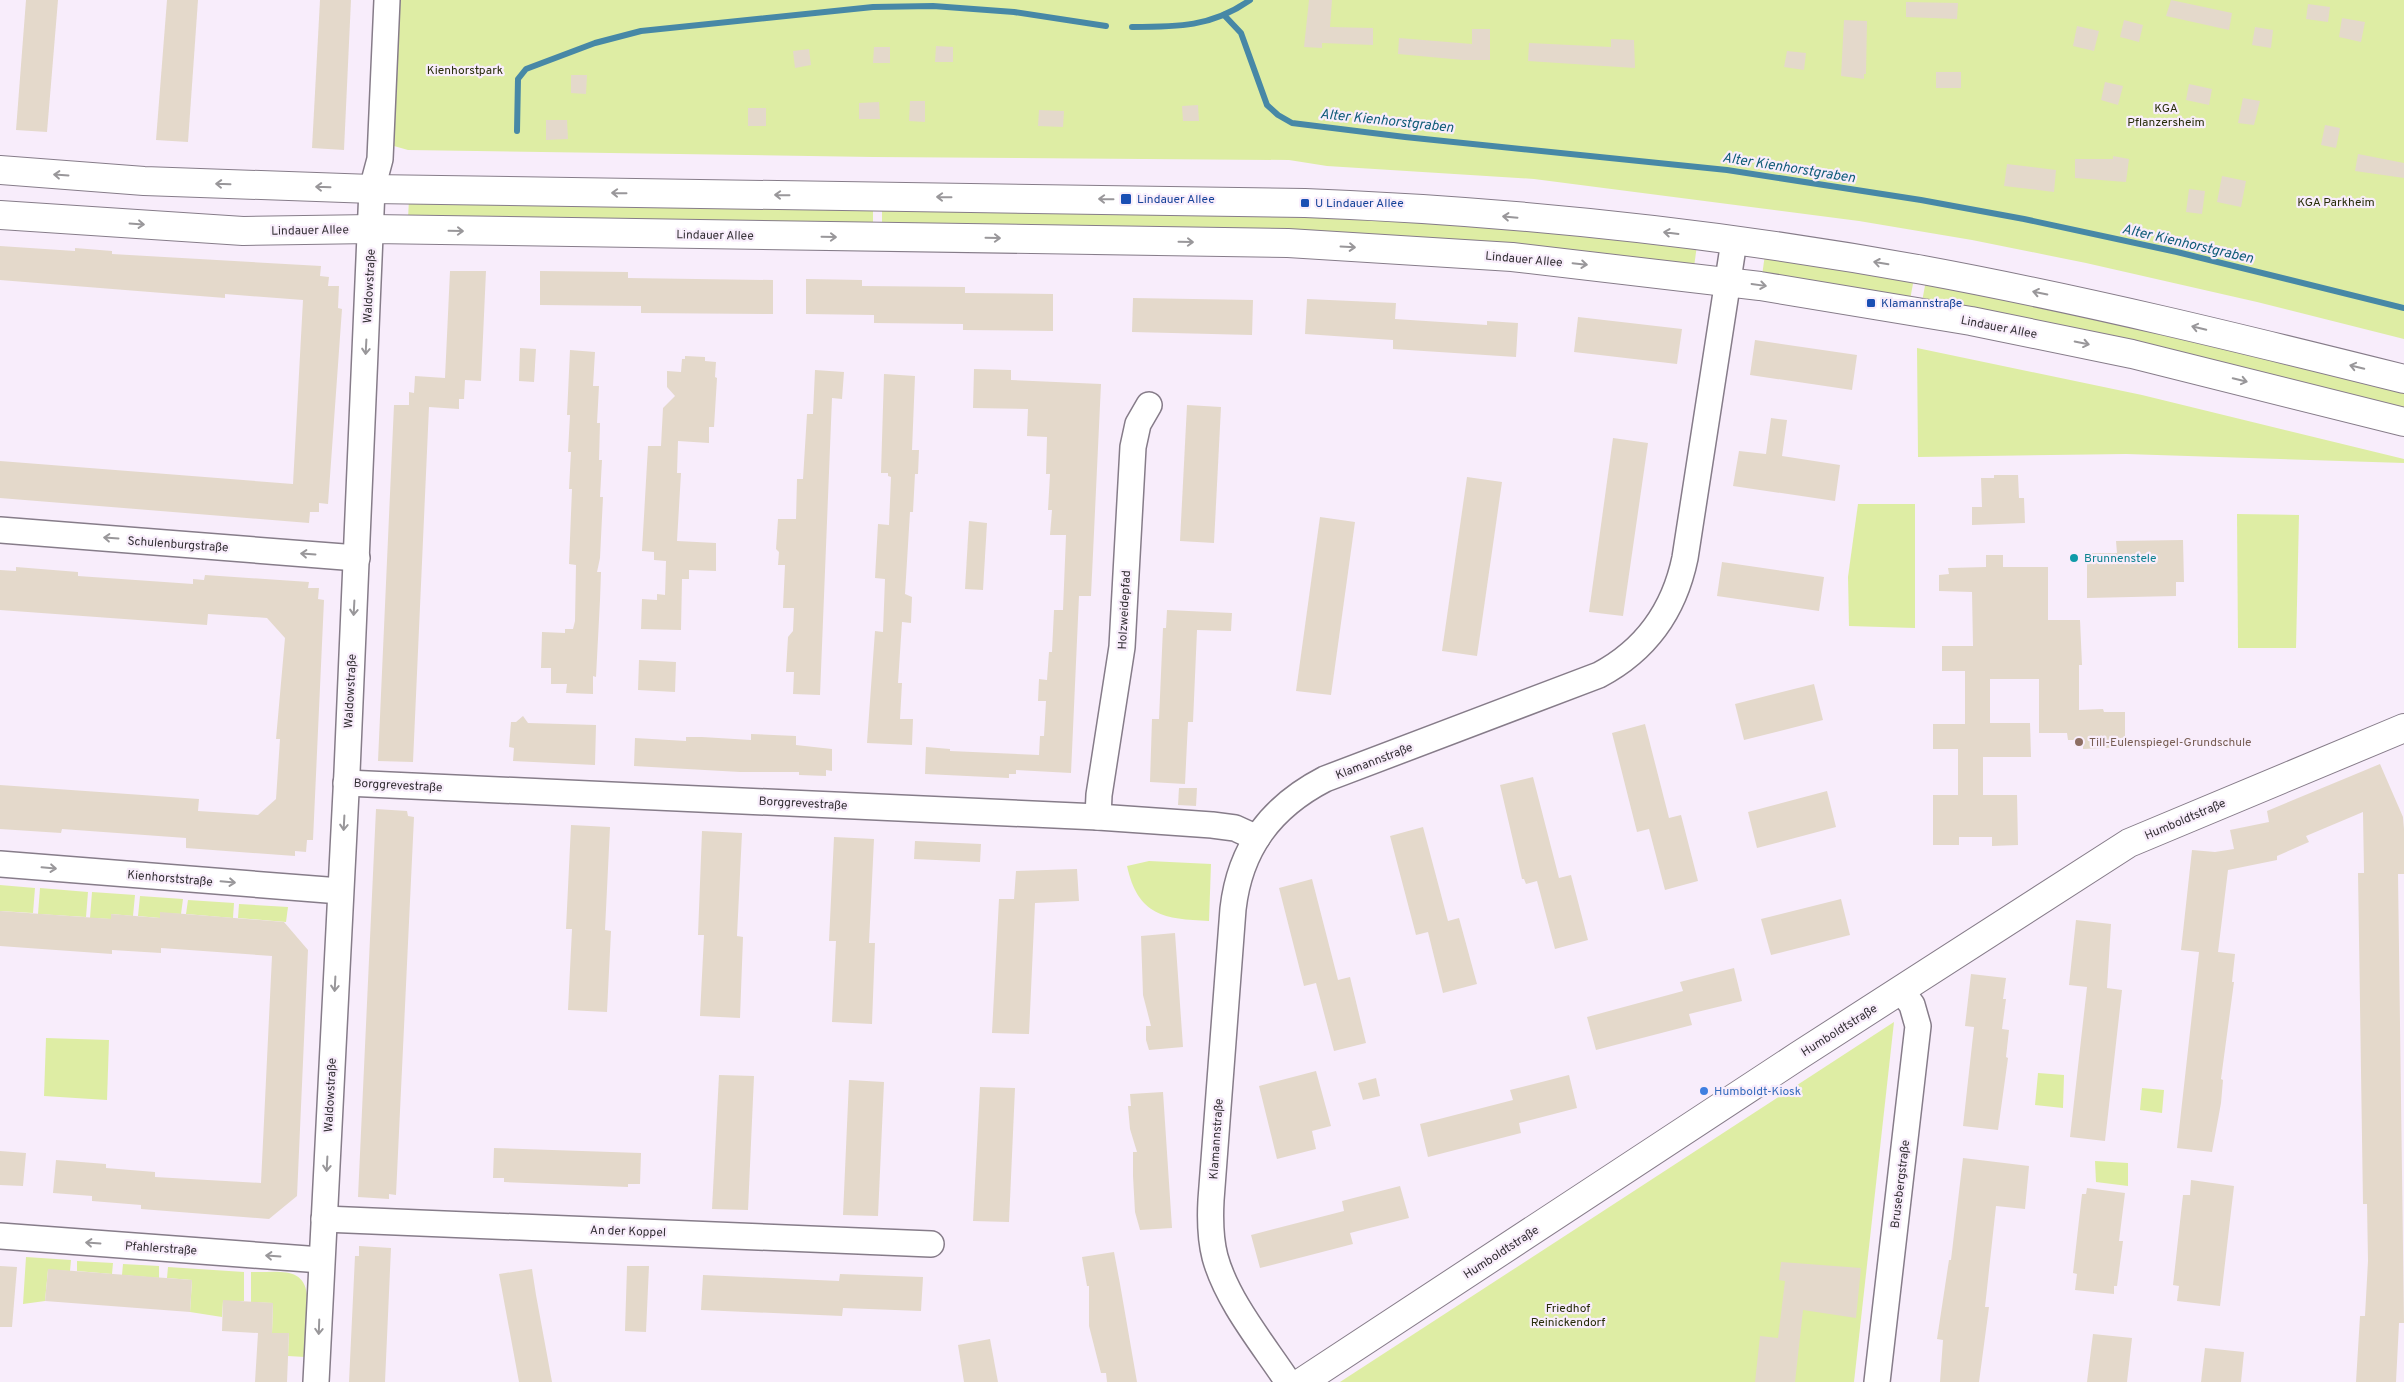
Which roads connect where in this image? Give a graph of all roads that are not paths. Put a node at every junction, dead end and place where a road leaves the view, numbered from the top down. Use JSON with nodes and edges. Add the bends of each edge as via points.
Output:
{"nodes":[{"id":1,"x":387,"y":0,"type":"edge"},
{"id":2,"x":0,"y":170,"type":"edge"},
{"id":3,"x":372,"y":189,"type":"junction"},
{"id":4,"x":0,"y":215,"type":"edge"},
{"id":5,"x":372,"y":229,"type":"junction"},
{"id":6,"x":1734,"y":241,"type":"junction"},
{"id":7,"x":1727,"y":281,"type":"junction"},
{"id":8,"x":2404,"y":379,"type":"edge"},
{"id":9,"x":1149,"y":405,"type":"dead end"},
{"id":10,"x":2404,"y":422,"type":"edge"},
{"id":11,"x":0,"y":530,"type":"edge"},
{"id":12,"x":356,"y":558,"type":"junction"},
{"id":13,"x":2402,"y":734,"type":"edge"},
{"id":14,"x":346,"y":783,"type":"junction"},
{"id":15,"x":1098,"y":818,"type":"junction"},
{"id":16,"x":1257,"y":838,"type":"junction"},
{"id":17,"x":0,"y":864,"type":"edge"},
{"id":18,"x":340,"y":891,"type":"junction"},
{"id":19,"x":1901,"y":990,"type":"junction"},
{"id":20,"x":324,"y":1219,"type":"junction"},
{"id":21,"x":0,"y":1236,"type":"edge"},
{"id":22,"x":931,"y":1244,"type":"dead end"},
{"id":23,"x":321,"y":1260,"type":"junction"},
{"id":24,"x":316,"y":1382,"type":"edge"},
{"id":25,"x":1288,"y":1382,"type":"edge"},
{"id":26,"x":1302,"y":1382,"type":"edge"},
{"id":27,"x":1878,"y":1382,"type":"edge"}],
"edges":[{"from":1,"to":3,"type":"street","name":"Waldowstraße","via":[[380,159]]},
{"from":3,"to":2,"type":"main road","one_way":true,"via":[[144,181]]},
{"from":3,"to":5,"type":"street","name":"Waldowstraße"},
{"from":6,"to":3,"type":"main road","one_way":true,"via":[[1524,218],[1305,203]]},
{"from":4,"to":5,"type":"main road","name":"Lindauer Allee","one_way":true,"via":[[243,231]]},
{"from":5,"to":7,"type":"main road","name":"Lindauer Allee","one_way":true,"via":[[1288,243],[1512,258]]},
{"from":5,"to":12,"type":"street","name":"Waldowstraße","one_way":true},
{"from":6,"to":7,"type":"street","name":"Klamannstraße"},
{"from":8,"to":6,"type":"main road","one_way":true,"via":[[2165,320],[2043,294],[1920,270]]},
{"from":7,"to":10,"type":"main road","name":"Lindauer Allee","one_way":true,"via":[[1924,312],[2066,340]]},
{"from":7,"to":16,"type":"street","name":"Klamannstraße","via":[[1684,565],[1671,603],[1654,631],[1627,658],[1599,676],[1306,789],[1280,810]]},
{"from":9,"to":15,"type":"street","name":"Holzweidepfad","via":[[1138,424],[1133,447],[1122,647]]},
{"from":12,"to":11,"type":"street","name":"Schulenburgstraße","one_way":true},
{"from":12,"to":14,"type":"street","name":"Waldowstraße","one_way":true},
{"from":13,"to":19,"type":"main road","name":"Humboldtstraße","via":[[2130,843]]},
{"from":14,"to":15,"type":"street","name":"Borggrevestraße"},
{"from":14,"to":18,"type":"street","name":"Waldowstraße","one_way":true},
{"from":15,"to":16,"type":"street","name":"Borggrevestraße","via":[[1212,825],[1235,828]]},
{"from":16,"to":25,"type":"street","name":"Klamannstraße","via":[[1242,866],[1235,898],[1211,1234],[1214,1256],[1225,1284]]},
{"from":17,"to":18,"type":"street","name":"Kienhorststraße","one_way":true},
{"from":18,"to":20,"type":"street","name":"Waldowstraße","one_way":true},
{"from":19,"to":26,"type":"main road","name":"Humboldtstraße"},
{"from":19,"to":27,"type":"street","name":"Brusebergstraße","via":[[1912,1005],[1918,1026]]},
{"from":20,"to":22,"type":"street","name":"An der Koppel"},
{"from":20,"to":23,"type":"street","name":"Waldowstraße"},
{"from":23,"to":21,"type":"street","name":"Pfahlerstraße","one_way":true},
{"from":23,"to":24,"type":"street","name":"Waldowstraße","one_way":true}]}
